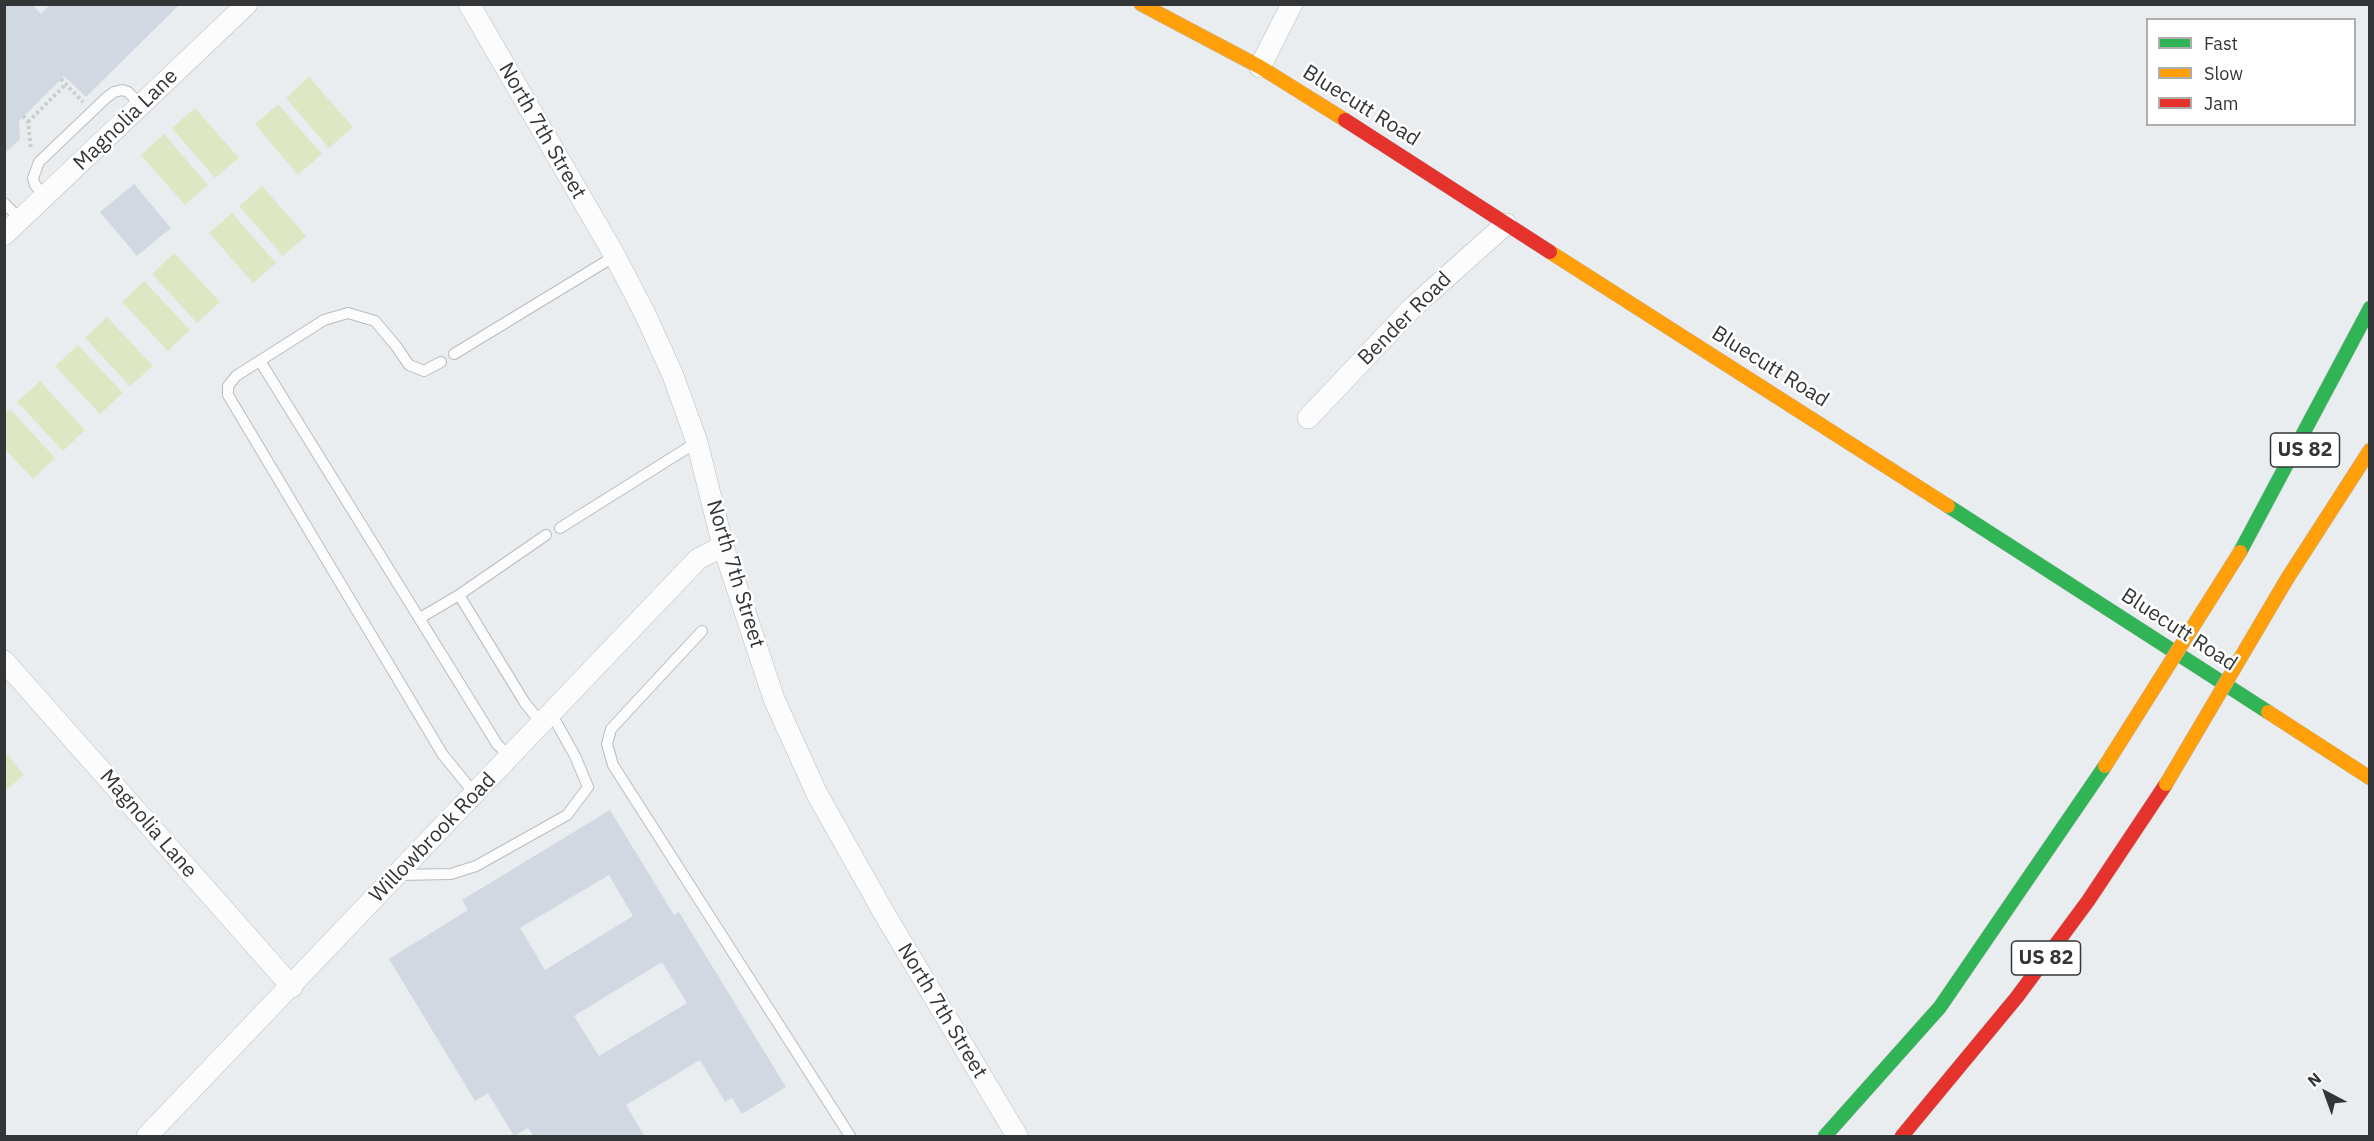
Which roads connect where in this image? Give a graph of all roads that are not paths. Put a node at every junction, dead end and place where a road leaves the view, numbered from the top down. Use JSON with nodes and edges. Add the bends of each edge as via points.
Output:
{"nodes":[{"id":1,"x":247,"y":4,"type":"edge"},
{"id":2,"x":469,"y":4,"type":"edge"},
{"id":3,"x":1141,"y":4,"type":"edge"},
{"id":4,"x":1292,"y":4,"type":"edge"},
{"id":5,"x":1260,"y":67,"type":"junction"},
{"id":6,"x":141,"y":105,"type":"junction"},
{"id":7,"x":46,"y":197,"type":"junction"},
{"id":8,"x":4,"y":203,"type":"edge"},
{"id":9,"x":21,"y":220,"type":"junction"},
{"id":10,"x":1506,"y":224,"type":"junction"},
{"id":11,"x":4,"y":235,"type":"edge"},
{"id":12,"x":615,"y":256,"type":"junction"},
{"id":13,"x":2370,"y":308,"type":"edge"},
{"id":14,"x":454,"y":354,"type":"dead end"},
{"id":15,"x":260,"y":361,"type":"junction"},
{"id":16,"x":441,"y":362,"type":"dead end"},
{"id":17,"x":2339,"y":396,"type":"dead end"},
{"id":18,"x":1308,"y":418,"type":"dead end"},
{"id":19,"x":698,"y":442,"type":"junction"},
{"id":20,"x":2370,"y":450,"type":"edge"},
{"id":21,"x":2370,"y":473,"type":"edge"},
{"id":22,"x":560,"y":528,"type":"dead end"},
{"id":23,"x":546,"y":535,"type":"dead end"},
{"id":24,"x":723,"y":546,"type":"junction"},
{"id":25,"x":2240,"y":552,"type":"junction"},
{"id":26,"x":2287,"y":579,"type":"junction"},
{"id":27,"x":459,"y":596,"type":"junction"},
{"id":28,"x":420,"y":618,"type":"junction"},
{"id":29,"x":702,"y":631,"type":"dead end"},
{"id":30,"x":4,"y":661,"type":"edge"},
{"id":31,"x":547,"y":719,"type":"junction"},
{"id":32,"x":510,"y":757,"type":"junction"},
{"id":33,"x":2370,"y":778,"type":"edge"},
{"id":34,"x":475,"y":794,"type":"junction"},
{"id":35,"x":398,"y":875,"type":"junction"},
{"id":36,"x":292,"y":987,"type":"junction"},
{"id":37,"x":1011,"y":1134,"type":"edge"},
{"id":38,"x":147,"y":1137,"type":"edge"},
{"id":39,"x":850,"y":1137,"type":"edge"},
{"id":40,"x":1825,"y":1137,"type":"edge"},
{"id":41,"x":1902,"y":1137,"type":"edge"}],
"edges":[{"from":1,"to":6,"type":"street","name":"Magnolia Lane"},
{"from":2,"to":12,"type":"street","name":"North 7th Street"},
{"from":3,"to":5,"type":"main road","name":"Bluecutt Road"},
{"from":4,"to":5,"type":"street"},
{"from":5,"to":10,"type":"main road","name":"Bluecutt Road"},
{"from":6,"to":7,"type":"street","name":"Magnolia Lane"},
{"from":6,"to":7,"type":"lane","via":[[128,92],[114,92],[39,162],[33,178]]},
{"from":7,"to":9,"type":"street","name":"Magnolia Lane"},
{"from":8,"to":9,"type":"lane"},
{"from":9,"to":11,"type":"street","name":"Magnolia Lane"},
{"from":10,"to":18,"type":"street","name":"Bender Road","via":[[1413,307]]},
{"from":10,"to":33,"type":"main road","name":"Bluecutt Road"},
{"from":12,"to":14,"type":"lane"},
{"from":12,"to":19,"type":"street","name":"North 7th Street","via":[[672,373]]},
{"from":13,"to":25,"type":"main road"},
{"from":15,"to":16,"type":"lane","via":[[324,321],[348,313],[375,321],[410,365],[424,371]]},
{"from":15,"to":28,"type":"lane"},
{"from":15,"to":34,"type":"lane","via":[[236,376],[228,386],[228,395],[443,755]]},
{"from":17,"to":25,"type":"main road","number":"US 82"},
{"from":19,"to":22,"type":"lane"},
{"from":19,"to":24,"type":"street","name":"North 7th Street"},
{"from":20,"to":26,"type":"main road","number":"US 82"},
{"from":21,"to":26,"type":"main road"},
{"from":23,"to":27,"type":"lane"},
{"from":24,"to":31,"type":"street","name":"Willowbrook Road","via":[[698,559]]},
{"from":24,"to":37,"type":"street","name":"North 7th Street","via":[[774,699],[817,794]]},
{"from":25,"to":40,"type":"main road","number":"US 82","bridge":true,"via":[[2105,766],[1940,1007]]},
{"from":26,"to":41,"type":"main road","number":"US 82","bridge":true,"via":[[2166,784],[2088,901],[2017,997]]},
{"from":27,"to":28,"type":"lane"},
{"from":27,"to":31,"type":"lane","via":[[525,703]]},
{"from":28,"to":32,"type":"lane","via":[[497,744]]},
{"from":29,"to":39,"type":"lane","via":[[611,729],[607,744],[613,765]]},
{"from":30,"to":36,"type":"street","name":"Magnolia Lane"},
{"from":31,"to":32,"type":"street","name":"Willowbrook Road"},
{"from":31,"to":35,"type":"lane","via":[[575,756],[588,787],[567,815],[476,866],[451,874]]},
{"from":32,"to":34,"type":"street","name":"Willowbrook Road"},
{"from":34,"to":35,"type":"street","name":"Willowbrook Road"},
{"from":35,"to":36,"type":"street","name":"Willowbrook Road"},
{"from":36,"to":38,"type":"street","name":"Willowbrook Road"}]}
